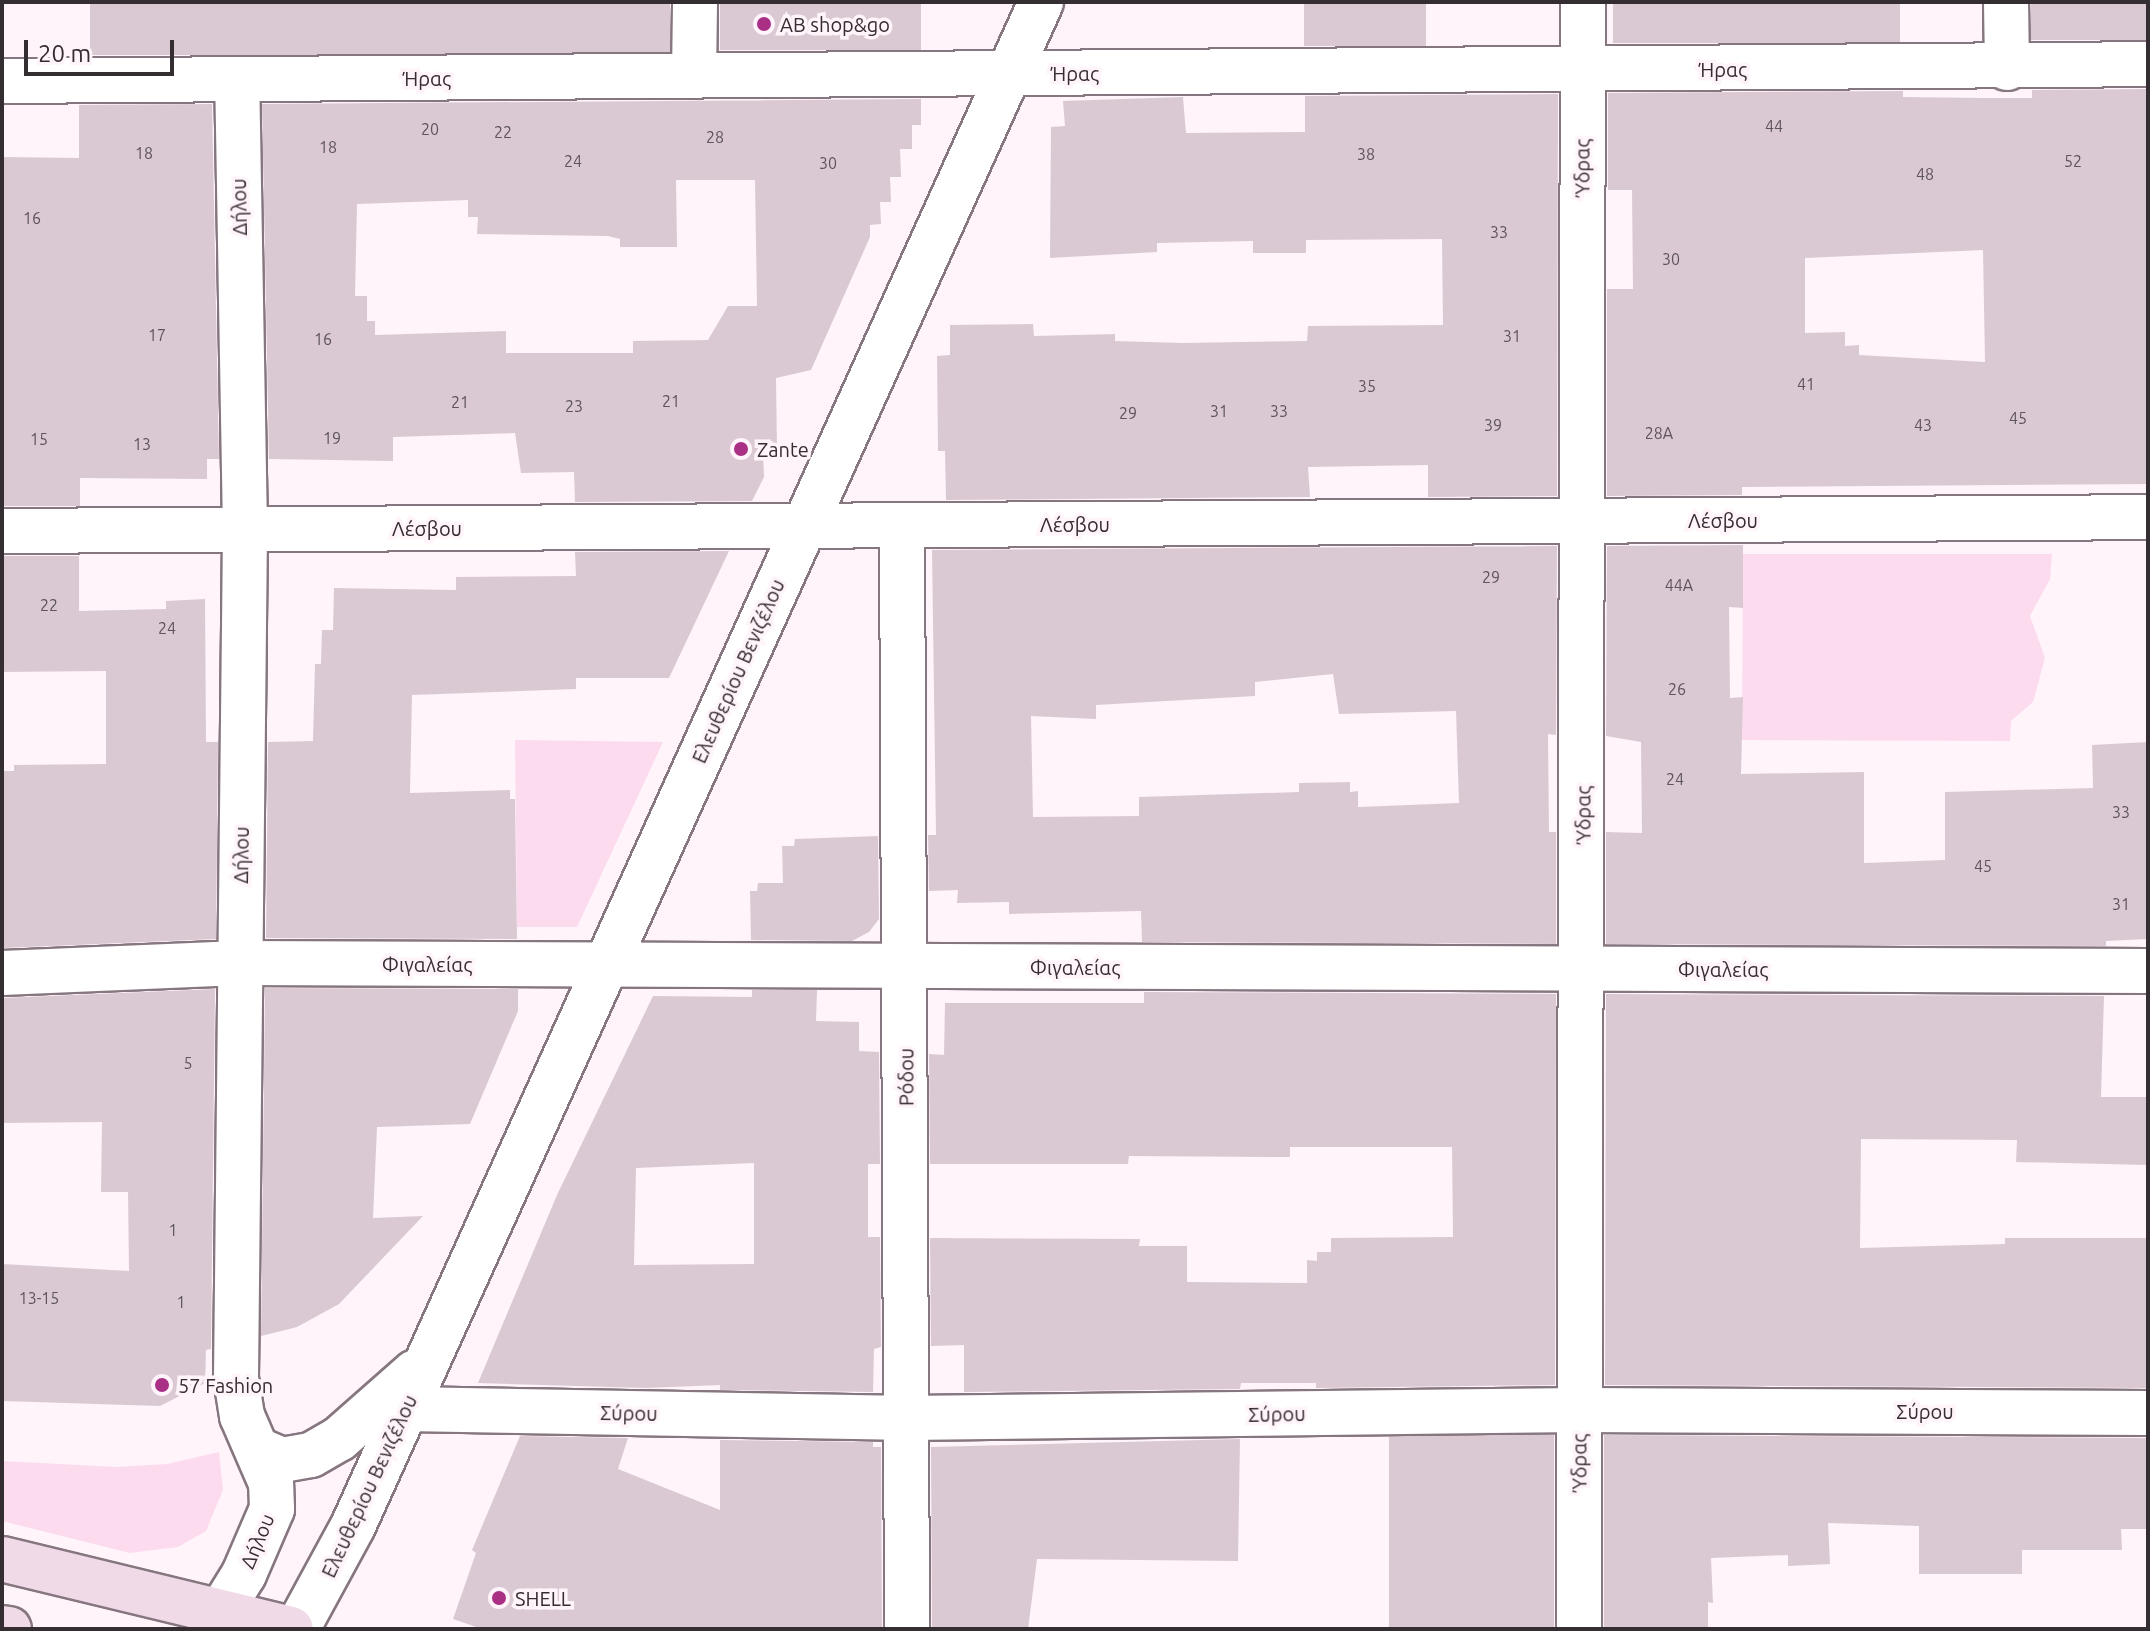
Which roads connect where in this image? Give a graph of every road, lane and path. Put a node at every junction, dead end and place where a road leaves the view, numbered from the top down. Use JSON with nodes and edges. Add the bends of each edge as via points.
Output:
{"nodes":[{"id":1,"x":695,"y":2,"type":"edge"},
{"id":2,"x":1041,"y":2,"type":"edge"},
{"id":3,"x":1583,"y":2,"type":"edge"},
{"id":4,"x":2006,"y":2,"type":"edge"},
{"id":5,"x":2148,"y":64,"type":"edge"},
{"id":6,"x":2007,"y":68,"type":"junction"},
{"id":7,"x":1582,"y":70,"type":"junction"},
{"id":8,"x":1007,"y":74,"type":"junction"},
{"id":9,"x":694,"y":76,"type":"junction"},
{"id":10,"x":237,"y":79,"type":"junction"},
{"id":11,"x":2,"y":81,"type":"edge"},
{"id":12,"x":2148,"y":517,"type":"edge"},
{"id":13,"x":1584,"y":521,"type":"junction"},
{"id":14,"x":902,"y":525,"type":"junction"},
{"id":15,"x":803,"y":526,"type":"junction"},
{"id":16,"x":245,"y":529,"type":"junction"},
{"id":17,"x":2,"y":531,"type":"edge"},
{"id":18,"x":240,"y":963,"type":"junction"},
{"id":19,"x":608,"y":965,"type":"junction"},
{"id":20,"x":905,"y":966,"type":"junction"},
{"id":21,"x":1582,"y":969,"type":"junction"},
{"id":22,"x":2148,"y":971,"type":"edge"},
{"id":23,"x":2,"y":973,"type":"edge"},
{"id":24,"x":437,"y":1342,"type":"junction"},
{"id":25,"x":406,"y":1409,"type":"junction"},
{"id":26,"x":1580,"y":1410,"type":"junction"},
{"id":27,"x":2148,"y":1413,"type":"edge"},
{"id":28,"x":907,"y":1418,"type":"junction"},
{"id":29,"x":261,"y":1451,"type":"junction"},
{"id":30,"x":2,"y":1559,"type":"edge"},
{"id":31,"x":215,"y":1620,"type":"edge"},
{"id":32,"x":2,"y":1628,"type":"edge"},
{"id":33,"x":9,"y":1629,"type":"edge"},
{"id":34,"x":294,"y":1629,"type":"edge"},
{"id":35,"x":907,"y":1629,"type":"edge"},
{"id":36,"x":1579,"y":1629,"type":"edge"}],
"edges":[{"from":1,"to":9,"type":"street"},
{"from":2,"to":8,"type":"street","name":"Ελευθερίου Βενιζέλου"},
{"from":3,"to":7,"type":"street","name":"Ύδρας"},
{"from":4,"to":6,"type":"street"},
{"from":5,"to":6,"type":"street","name":"Ήρας"},
{"from":6,"to":7,"type":"street","name":"Ήρας"},
{"from":7,"to":8,"type":"street","name":"Ήρας"},
{"from":7,"to":13,"type":"street","name":"Ύδρας"},
{"from":8,"to":9,"type":"street","name":"Ήρας"},
{"from":8,"to":15,"type":"street","name":"Ελευθερίου Βενιζέλου"},
{"from":9,"to":10,"type":"street","name":"Ήρας"},
{"from":10,"to":11,"type":"street","name":"Ήρας"},
{"from":10,"to":16,"type":"street","name":"Δήλου"},
{"from":12,"to":13,"type":"street","name":"Λέσβου"},
{"from":13,"to":14,"type":"street","name":"Λέσβου"},
{"from":13,"to":21,"type":"street","name":"Ύδρας"},
{"from":14,"to":15,"type":"street","name":"Λέσβου"},
{"from":14,"to":20,"type":"street","name":"Ρόδου"},
{"from":15,"to":16,"type":"street","name":"Λέσβου"},
{"from":15,"to":19,"type":"street","name":"Ελευθερίου Βενιζέλου"},
{"from":16,"to":17,"type":"street","name":"Λέσβου"},
{"from":16,"to":18,"type":"street","name":"Δήλου"},
{"from":18,"to":19,"type":"street","name":"Φιγαλείας"},
{"from":18,"to":23,"type":"street","name":"Φιγαλείας"},
{"from":18,"to":29,"type":"street","name":"Δήλου","via":[[236,1377],[242,1416]]},
{"from":19,"to":20,"type":"street","name":"Φιγαλείας"},
{"from":19,"to":24,"type":"street","name":"Ελευθερίου Βενιζέλου"},
{"from":20,"to":21,"type":"street","name":"Φιγαλείας"},
{"from":20,"to":28,"type":"street","name":"Ρόδου"},
{"from":21,"to":22,"type":"street","name":"Φιγαλείας"},
{"from":21,"to":26,"type":"street","name":"Ύδρας"},
{"from":24,"to":25,"type":"street","name":"Ελευθερίου Βενιζέλου"},
{"from":24,"to":29,"type":"street","name":"Ελευθερίου Βενιζέλου","via":[[408,1382],[339,1439],[311,1455],[282,1460]]},
{"from":25,"to":28,"type":"street","name":"Σύρου"},
{"from":25,"to":34,"type":"street","name":"Ελευθερίου Βενιζέλου","via":[[353,1526]]},
{"from":26,"to":27,"type":"street","name":"Σύρου"},
{"from":26,"to":28,"type":"street","name":"Σύρου"},
{"from":26,"to":36,"type":"street","name":"Ύδρας"},
{"from":28,"to":35,"type":"street","name":"Ρόδου"},
{"from":29,"to":31,"type":"street","name":"Δήλου","via":[[272,1509],[244,1574]]},
{"from":30,"to":31,"type":"main road"},
{"from":31,"to":34,"type":"main road"},
{"from":32,"to":33,"type":"main road"}]}
